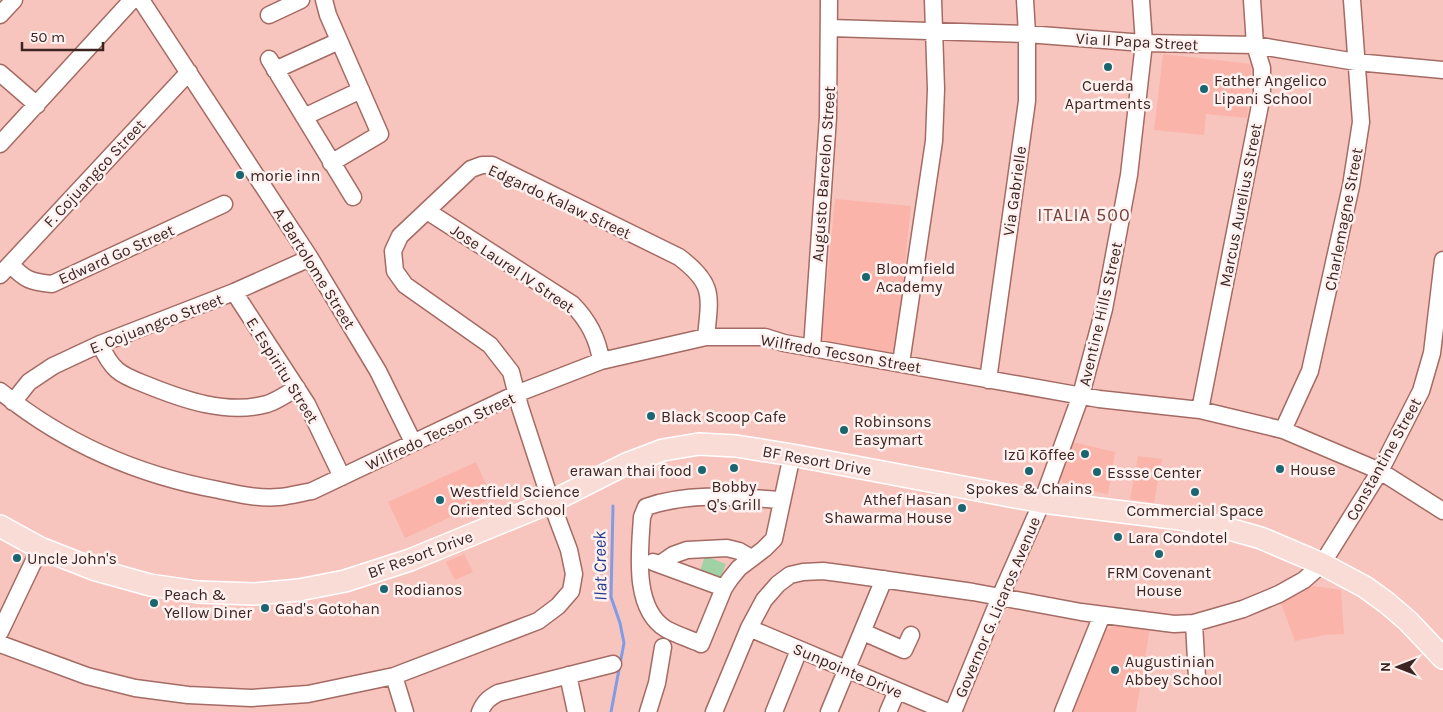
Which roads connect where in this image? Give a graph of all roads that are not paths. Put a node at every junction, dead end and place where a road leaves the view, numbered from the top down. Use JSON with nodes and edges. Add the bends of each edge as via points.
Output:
{"nodes":[{"id":1,"x":14,"y":0,"type":"edge"},
{"id":2,"x":132,"y":0,"type":"edge"},
{"id":3,"x":141,"y":0,"type":"edge"},
{"id":4,"x":301,"y":0,"type":"edge"},
{"id":5,"x":324,"y":0,"type":"edge"},
{"id":6,"x":829,"y":0,"type":"edge"},
{"id":7,"x":933,"y":0,"type":"edge"},
{"id":8,"x":1025,"y":0,"type":"edge"},
{"id":9,"x":1141,"y":0,"type":"edge"},
{"id":10,"x":1252,"y":0,"type":"edge"},
{"id":11,"x":1352,"y":0,"type":"edge"},
{"id":12,"x":0,"y":15,"type":"edge"},
{"id":13,"x":269,"y":15,"type":"dead end"},
{"id":14,"x":830,"y":28,"type":"junction"},
{"id":15,"x":934,"y":31,"type":"junction"},
{"id":16,"x":1027,"y":34,"type":"junction"},
{"id":17,"x":339,"y":41,"type":"junction"},
{"id":18,"x":1144,"y":43,"type":"junction"},
{"id":19,"x":1255,"y":45,"type":"junction"},
{"id":20,"x":1356,"y":62,"type":"junction"},
{"id":21,"x":1443,"y":70,"type":"edge"},
{"id":22,"x":189,"y":72,"type":"junction"},
{"id":23,"x":0,"y":73,"type":"edge"},
{"id":24,"x":361,"y":90,"type":"junction"},
{"id":25,"x":37,"y":105,"type":"junction"},
{"id":26,"x":304,"y":117,"type":"junction"},
{"id":27,"x":0,"y":144,"type":"edge"},
{"id":28,"x":332,"y":163,"type":"junction"},
{"id":29,"x":353,"y":197,"type":"dead end"},
{"id":30,"x":224,"y":204,"type":"dead end"},
{"id":31,"x":426,"y":211,"type":"junction"},
{"id":32,"x":310,"y":258,"type":"junction"},
{"id":33,"x":1443,"y":260,"type":"edge"},
{"id":34,"x":5,"y":270,"type":"edge"},
{"id":35,"x":234,"y":292,"type":"junction"},
{"id":36,"x":706,"y":337,"type":"junction"},
{"id":37,"x":100,"y":344,"type":"junction"},
{"id":38,"x":812,"y":348,"type":"junction"},
{"id":39,"x":602,"y":361,"type":"junction"},
{"id":40,"x":901,"y":363,"type":"junction"},
{"id":41,"x":988,"y":380,"type":"junction"},
{"id":42,"x":297,"y":388,"type":"junction"},
{"id":43,"x":0,"y":391,"type":"edge"},
{"id":44,"x":516,"y":394,"type":"junction"},
{"id":45,"x":1081,"y":395,"type":"junction"},
{"id":46,"x":13,"y":402,"type":"junction"},
{"id":47,"x":1200,"y":410,"type":"junction"},
{"id":48,"x":1283,"y":430,"type":"junction"},
{"id":49,"x":413,"y":442,"type":"junction"},
{"id":50,"x":792,"y":455,"type":"junction"},
{"id":51,"x":1380,"y":472,"type":"junction"},
{"id":52,"x":342,"y":476,"type":"junction"},
{"id":53,"x":782,"y":500,"type":"junction"},
{"id":54,"x":551,"y":502,"type":"junction"},
{"id":55,"x":1042,"y":502,"type":"junction"},
{"id":56,"x":1443,"y":511,"type":"edge"},
{"id":57,"x":0,"y":526,"type":"edge"},
{"id":58,"x":40,"y":548,"type":"junction"},
{"id":59,"x":640,"y":556,"type":"junction"},
{"id":60,"x":750,"y":558,"type":"junction"},
{"id":61,"x":660,"y":564,"type":"junction"},
{"id":62,"x":1322,"y":564,"type":"junction"},
{"id":63,"x":884,"y":579,"type":"junction"},
{"id":64,"x":724,"y":588,"type":"junction"},
{"id":65,"x":1000,"y":597,"type":"junction"},
{"id":66,"x":1102,"y":615,"type":"junction"},
{"id":67,"x":1194,"y":623,"type":"junction"},
{"id":68,"x":749,"y":628,"type":"junction"},
{"id":69,"x":0,"y":632,"type":"edge"},
{"id":70,"x":863,"y":632,"type":"junction"},
{"id":71,"x":911,"y":635,"type":"dead end"},
{"id":72,"x":0,"y":644,"type":"edge"},
{"id":73,"x":663,"y":647,"type":"dead end"},
{"id":74,"x":799,"y":650,"type":"junction"},
{"id":75,"x":1443,"y":658,"type":"edge"},
{"id":76,"x":613,"y":664,"type":"dead end"},
{"id":77,"x":847,"y":670,"type":"junction"},
{"id":78,"x":568,"y":675,"type":"junction"},
{"id":79,"x":394,"y":676,"type":"junction"},
{"id":80,"x":1197,"y":678,"type":"dead end"},
{"id":81,"x":897,"y":691,"type":"junction"},
{"id":82,"x":405,"y":712,"type":"edge"},
{"id":83,"x":480,"y":712,"type":"edge"},
{"id":84,"x":576,"y":712,"type":"edge"},
{"id":85,"x":648,"y":712,"type":"edge"},
{"id":86,"x":714,"y":712,"type":"edge"},
{"id":87,"x":774,"y":712,"type":"edge"},
{"id":88,"x":829,"y":712,"type":"edge"},
{"id":89,"x":888,"y":712,"type":"edge"},
{"id":90,"x":948,"y":712,"type":"edge"},
{"id":91,"x":953,"y":712,"type":"edge"},
{"id":92,"x":1063,"y":712,"type":"edge"}],
"edges":[{"from":1,"to":12,"type":"street"},
{"from":2,"to":25,"type":"street"},
{"from":3,"to":22,"type":"street","name":"A. Bartolome Street"},
{"from":4,"to":13,"type":"street"},
{"from":5,"to":17,"type":"street"},
{"from":6,"to":14,"type":"street","name":"Augusto Barcelon Street"},
{"from":7,"to":15,"type":"street"},
{"from":8,"to":16,"type":"street","name":"Via Gabrielle"},
{"from":9,"to":18,"type":"street","name":"Aventine Hills Street"},
{"from":10,"to":19,"type":"street","name":"Marcus Aurelius Street"},
{"from":11,"to":20,"type":"street","name":"Charlemagne Street"},
{"from":14,"to":15,"type":"street","name":"Via Il Papa Street"},
{"from":14,"to":38,"type":"street","name":"Augusto Barcelon Street","via":[[828,117]]},
{"from":15,"to":16,"type":"street","name":"Via Il Papa Street"},
{"from":15,"to":40,"type":"street","via":[[934,141]]},
{"from":16,"to":18,"type":"street","name":"Via Il Papa Street"},
{"from":16,"to":41,"type":"street","name":"Via Gabrielle","via":[[1027,101]]},
{"from":17,"to":24,"type":"street"},
{"from":17,"to":26,"type":"street","via":[[272,64]]},
{"from":18,"to":19,"type":"street","name":"Via Il Papa Street"},
{"from":18,"to":45,"type":"street","name":"Aventine Hills Street","via":[[1121,225],[1104,309]]},
{"from":19,"to":20,"type":"street","name":"Via Il Papa Street"},
{"from":19,"to":47,"type":"street","name":"Marcus Aurelius Street","via":[[1262,68],[1262,95]]},
{"from":20,"to":21,"type":"street","name":"Via Il Papa Street"},
{"from":20,"to":48,"type":"street","name":"Charlemagne Street","via":[[1361,122],[1348,204],[1310,371]]},
{"from":22,"to":32,"type":"street","name":"A. Bartolome Street"},
{"from":22,"to":34,"type":"street","name":"F. Cojuangco Street"},
{"from":23,"to":25,"type":"street"},
{"from":24,"to":26,"type":"street"},
{"from":24,"to":28,"type":"street","via":[[380,135]]},
{"from":25,"to":27,"type":"street"},
{"from":26,"to":28,"type":"street"},
{"from":28,"to":29,"type":"street"},
{"from":30,"to":34,"type":"street","name":"Edward Go Street","via":[[52,284],[33,282]]},
{"from":31,"to":36,"type":"street","name":"Edgardo Kalaw Street","via":[[471,169],[492,165],[679,257],[694,268],[706,283],[710,298]]},
{"from":31,"to":39,"type":"street","name":"Jose Laurel IV Street","via":[[572,304],[595,335]]},
{"from":31,"to":44,"type":"street","name":"Edgardo Kalaw Street","via":[[400,236],[393,251],[395,271],[405,285],[490,345],[511,372]]},
{"from":32,"to":35,"type":"street","name":"E. Cojuangco Street"},
{"from":32,"to":49,"type":"street","name":"A. Bartolome Street","via":[[378,371]]},
{"from":33,"to":51,"type":"street","name":"Constantine Street","via":[[1432,352],[1421,391]]},
{"from":35,"to":37,"type":"street","name":"E. Cojuangco Street"},
{"from":35,"to":42,"type":"street","name":"E. Espiritu Street"},
{"from":36,"to":38,"type":"street","name":"Wilfredo Tecson Street","via":[[766,337]]},
{"from":36,"to":39,"type":"street","name":"Wilfredo Tecson Street"},
{"from":37,"to":42,"type":"street","via":[[116,369],[131,379],[177,398],[241,408],[267,404]]},
{"from":37,"to":46,"type":"street","name":"E. Cojuangco Street","via":[[53,366],[29,382]]},
{"from":38,"to":40,"type":"street","name":"Wilfredo Tecson Street"},
{"from":39,"to":44,"type":"street","name":"Wilfredo Tecson Street"},
{"from":40,"to":41,"type":"street","name":"Wilfredo Tecson Street"},
{"from":41,"to":45,"type":"street","name":"Wilfredo Tecson Street"},
{"from":42,"to":52,"type":"street","name":"E. Espiritu Street"},
{"from":43,"to":46,"type":"street","name":"Wilfredo Tecson Street"},
{"from":44,"to":49,"type":"street","name":"Wilfredo Tecson Street"},
{"from":44,"to":54,"type":"street","name":"Edgardo Kalaw Street"},
{"from":45,"to":47,"type":"street","name":"Wilfredo Tecson Street"},
{"from":45,"to":55,"type":"street","name":"Aventine Hills Street"},
{"from":46,"to":52,"type":"street","name":"Wilfredo Tecson Street","via":[[48,427],[95,452],[141,471],[204,488],[277,497],[312,491]]},
{"from":47,"to":48,"type":"street","name":"Wilfredo Tecson Street"},
{"from":48,"to":51,"type":"street","name":"Wilfredo Tecson Street"},
{"from":49,"to":52,"type":"street","name":"Wilfredo Tecson Street"},
{"from":50,"to":53,"type":"street"},
{"from":50,"to":54,"type":"main road","name":"BF Resort Drive","via":[[699,444],[663,450],[626,464]]},
{"from":50,"to":55,"type":"main road","name":"BF Resort Drive"},
{"from":51,"to":56,"type":"street","name":"Wilfredo Tecson Street"},
{"from":51,"to":62,"type":"street","name":"Constantine Street"},
{"from":53,"to":59,"type":"street","via":[[722,496],[646,507],[642,517]]},
{"from":53,"to":60,"type":"street","via":[[774,539]]},
{"from":54,"to":58,"type":"main road","name":"BF Resort Drive","via":[[410,560],[345,581],[254,594],[198,592],[150,585],[96,570]]},
{"from":54,"to":79,"type":"street","name":"Edgardo Kalaw Street","via":[[569,550],[574,574],[570,591],[558,606],[538,621]]},
{"from":55,"to":62,"type":"main road","name":"BF Resort Drive","via":[[1180,519],[1229,529],[1261,538]]},
{"from":55,"to":65,"type":"street","name":"Governor G. Licaros Avenue"},
{"from":57,"to":58,"type":"main road","name":"BF Resort Drive"},
{"from":58,"to":69,"type":"street"},
{"from":59,"to":61,"type":"street"},
{"from":59,"to":64,"type":"street","via":[[641,581],[653,617],[665,628],[701,644]]},
{"from":60,"to":61,"type":"street","via":[[727,548],[687,550]]},
{"from":60,"to":64,"type":"street"},
{"from":61,"to":64,"type":"street"},
{"from":62,"to":67,"type":"street","name":"Constantine Street","via":[[1304,580],[1279,594],[1243,609]]},
{"from":62,"to":75,"type":"main road","name":"BF Resort Drive","via":[[1387,603]]},
{"from":63,"to":65,"type":"street","name":"Constantine Street"},
{"from":63,"to":68,"type":"street","name":"Constantine Street","via":[[822,571],[790,575],[764,600]]},
{"from":63,"to":70,"type":"street"},
{"from":65,"to":66,"type":"street","name":"Constantine Street"},
{"from":65,"to":91,"type":"street","name":"Governor G. Licaros Avenue"},
{"from":66,"to":67,"type":"street","name":"Constantine Street","via":[[1174,624]]},
{"from":66,"to":92,"type":"street"},
{"from":67,"to":80,"type":"street"},
{"from":68,"to":74,"type":"street","name":"Sunpointe Drive"},
{"from":68,"to":86,"type":"street","name":"Constantine Street"},
{"from":70,"to":71,"type":"street","via":[[904,650]]},
{"from":70,"to":77,"type":"street"},
{"from":72,"to":79,"type":"street","name":"Edgardo Kalaw Street","via":[[87,676],[135,688],[188,695],[251,698],[308,694]]},
{"from":73,"to":85,"type":"street"},
{"from":74,"to":77,"type":"street","name":"Sunpointe Drive"},
{"from":74,"to":87,"type":"street"},
{"from":76,"to":78,"type":"street"},
{"from":77,"to":81,"type":"street","name":"Sunpointe Drive"},
{"from":77,"to":88,"type":"street"},
{"from":78,"to":83,"type":"street","via":[[498,693],[484,704]]},
{"from":78,"to":84,"type":"street"},
{"from":79,"to":82,"type":"street"},
{"from":81,"to":89,"type":"street"},
{"from":81,"to":90,"type":"street","name":"Sunpointe Drive"}]}
